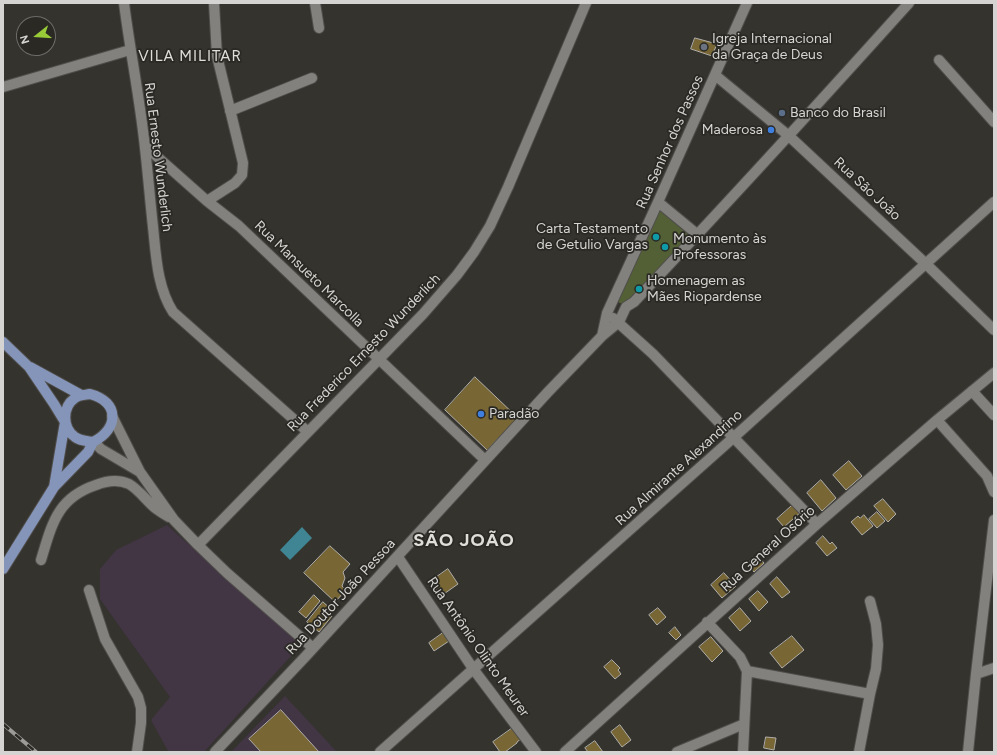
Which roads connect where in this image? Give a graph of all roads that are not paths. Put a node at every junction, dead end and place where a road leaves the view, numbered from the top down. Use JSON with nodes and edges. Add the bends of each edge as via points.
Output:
{"nodes":[{"id":1,"x":124,"y":3,"type":"edge"},
{"id":2,"x":214,"y":3,"type":"edge"},
{"id":3,"x":315,"y":3,"type":"edge"},
{"id":4,"x":586,"y":3,"type":"edge"},
{"id":5,"x":747,"y":3,"type":"edge"},
{"id":6,"x":908,"y":3,"type":"edge"},
{"id":7,"x":319,"y":28,"type":"dead end"},
{"id":8,"x":130,"y":50,"type":"junction"},
{"id":9,"x":939,"y":60,"type":"dead end"},
{"id":10,"x":715,"y":75,"type":"junction"},
{"id":11,"x":312,"y":78,"type":"dead end"},
{"id":12,"x":3,"y":88,"type":"edge"},
{"id":13,"x":230,"y":111,"type":"junction"},
{"id":14,"x":994,"y":122,"type":"edge"},
{"id":15,"x":789,"y":136,"type":"junction"},
{"id":16,"x":145,"y":146,"type":"junction"},
{"id":17,"x":207,"y":201,"type":"junction"},
{"id":18,"x":658,"y":202,"type":"junction"},
{"id":19,"x":994,"y":202,"type":"edge"},
{"id":20,"x":698,"y":235,"type":"junction"},
{"id":21,"x":926,"y":264,"type":"junction"},
{"id":22,"x":613,"y":300,"type":"junction"},
{"id":23,"x":626,"y":307,"type":"junction"},
{"id":24,"x":607,"y":313,"type":"junction"},
{"id":25,"x":619,"y":322,"type":"junction"},
{"id":26,"x":994,"y":330,"type":"edge"},
{"id":27,"x":602,"y":336,"type":"junction"},
{"id":28,"x":3,"y":342,"type":"edge"},
{"id":29,"x":379,"y":360,"type":"junction"},
{"id":30,"x":29,"y":367,"type":"junction"},
{"id":31,"x":994,"y":373,"type":"edge"},
{"id":32,"x":972,"y":391,"type":"junction"},
{"id":33,"x":81,"y":395,"type":"junction"},
{"id":34,"x":994,"y":415,"type":"edge"},
{"id":35,"x":112,"y":416,"type":"junction"},
{"id":36,"x":936,"y":420,"type":"junction"},
{"id":37,"x":65,"y":422,"type":"junction"},
{"id":38,"x":308,"y":432,"type":"junction"},
{"id":39,"x":733,"y":438,"type":"junction"},
{"id":40,"x":94,"y":442,"type":"junction"},
{"id":41,"x":486,"y":460,"type":"junction"},
{"id":42,"x":140,"y":472,"type":"junction"},
{"id":43,"x":54,"y":487,"type":"junction"},
{"id":44,"x":994,"y":492,"type":"edge"},
{"id":45,"x":174,"y":520,"type":"junction"},
{"id":46,"x":994,"y":520,"type":"edge"},
{"id":47,"x":817,"y":524,"type":"junction"},
{"id":48,"x":198,"y":545,"type":"junction"},
{"id":49,"x":398,"y":557,"type":"junction"},
{"id":50,"x":41,"y":560,"type":"dead end"},
{"id":51,"x":991,"y":562,"type":"edge"},
{"id":52,"x":3,"y":570,"type":"edge"},
{"id":53,"x":89,"y":590,"type":"dead end"},
{"id":54,"x":870,"y":601,"type":"dead end"},
{"id":55,"x":707,"y":622,"type":"junction"},
{"id":56,"x":313,"y":648,"type":"junction"},
{"id":57,"x":994,"y":668,"type":"edge"},
{"id":58,"x":474,"y":670,"type":"junction"},
{"id":59,"x":747,"y":671,"type":"junction"},
{"id":60,"x":976,"y":674,"type":"junction"},
{"id":61,"x":870,"y":694,"type":"junction"},
{"id":62,"x":744,"y":724,"type":"junction"},
{"id":63,"x":137,"y":752,"type":"edge"},
{"id":64,"x":215,"y":752,"type":"edge"},
{"id":65,"x":380,"y":752,"type":"edge"},
{"id":66,"x":536,"y":752,"type":"edge"},
{"id":67,"x":565,"y":752,"type":"edge"},
{"id":68,"x":678,"y":752,"type":"edge"},
{"id":69,"x":743,"y":752,"type":"edge"},
{"id":70,"x":859,"y":752,"type":"edge"},
{"id":71,"x":968,"y":752,"type":"edge"}],
"edges":[{"from":1,"to":8,"type":"street","name":"Rua Ernesto Wunderlich"},
{"from":2,"to":13,"type":"street","via":[[217,56]]},
{"from":3,"to":7,"type":"street"},
{"from":4,"to":29,"type":"street","name":"Rua Frederico Ernesto Wunderlich","via":[[490,226],[457,275]]},
{"from":5,"to":10,"type":"street","name":"Rua Senhor dos Passos"},
{"from":6,"to":15,"type":"street","name":"Rua Doutor João Pessoa"},
{"from":8,"to":12,"type":"street"},
{"from":8,"to":16,"type":"street","name":"Rua Ernesto Wunderlich"},
{"from":9,"to":14,"type":"street"},
{"from":10,"to":15,"type":"street","name":"Rua São João"},
{"from":10,"to":18,"type":"street","name":"Rua Senhor dos Passos"},
{"from":11,"to":13,"type":"street"},
{"from":13,"to":17,"type":"street","via":[[243,163],[242,175],[235,183]]},
{"from":15,"to":20,"type":"street","name":"Rua Doutor João Pessoa"},
{"from":15,"to":21,"type":"street","name":"Rua São João"},
{"from":16,"to":17,"type":"street","name":"Rua Mansueto Marcolla"},
{"from":16,"to":38,"type":"street","name":"Rua Ernesto Wunderlich","via":[[156,255],[165,300],[172,312]]},
{"from":17,"to":29,"type":"street","name":"Rua Mansueto Marcolla","via":[[239,226]]},
{"from":18,"to":20,"type":"street"},
{"from":18,"to":22,"type":"street","name":"Rua Senhor dos Passos"},
{"from":19,"to":21,"type":"street","name":"Rua Almirante Alexandrino"},
{"from":20,"to":23,"type":"street","name":"Rua Doutor João Pessoa","via":[[634,302]]},
{"from":21,"to":26,"type":"street","name":"Rua São João"},
{"from":21,"to":39,"type":"street","name":"Rua Almirante Alexandrino"},
{"from":22,"to":23,"type":"street"},
{"from":22,"to":24,"type":"street","name":"Rua Senhor dos Passos"},
{"from":23,"to":25,"type":"street","name":"Rua Doutor João Pessoa"},
{"from":24,"to":25,"type":"street"},
{"from":24,"to":27,"type":"street","name":"Rua Senhor dos Passos"},
{"from":25,"to":27,"type":"street","name":"Rua Doutor João Pessoa"},
{"from":25,"to":39,"type":"street"},
{"from":27,"to":41,"type":"street","name":"Rua Doutor João Pessoa"},
{"from":28,"to":30,"type":"main road"},
{"from":29,"to":38,"type":"street","name":"Rua Frederico Ernesto Wunderlich"},
{"from":29,"to":41,"type":"street","name":"Rua Mansueto Marcolla"},
{"from":30,"to":33,"type":"main road"},
{"from":30,"to":37,"type":"main road"},
{"from":31,"to":32,"type":"street","name":"Rua General Osório"},
{"from":32,"to":34,"type":"street"},
{"from":32,"to":36,"type":"street","name":"Rua General Osório"},
{"from":33,"to":35,"type":"main road","via":[[99,396],[110,408]]},
{"from":33,"to":37,"type":"main road","via":[[70,403]]},
{"from":35,"to":40,"type":"main road","via":[[111,426],[106,434]]},
{"from":35,"to":42,"type":"street"},
{"from":36,"to":44,"type":"street","via":[[987,476]]},
{"from":36,"to":47,"type":"street","name":"Rua General Osório"},
{"from":37,"to":40,"type":"main road","via":[[74,437]]},
{"from":37,"to":43,"type":"main road"},
{"from":38,"to":48,"type":"street","name":"Rua Frederico Ernesto Wunderlich"},
{"from":39,"to":47,"type":"street"},
{"from":39,"to":58,"type":"street","name":"Rua Almirante Alexandrino"},
{"from":40,"to":42,"type":"street","via":[[101,449]]},
{"from":40,"to":43,"type":"main road","via":[[88,452]]},
{"from":41,"to":49,"type":"street","name":"Rua Doutor João Pessoa"},
{"from":42,"to":45,"type":"street"},
{"from":43,"to":52,"type":"main road"},
{"from":45,"to":48,"type":"street"},
{"from":45,"to":50,"type":"street","via":[[154,507],[130,485],[121,481],[104,482],[75,494],[61,508]]},
{"from":46,"to":51,"type":"street"},
{"from":47,"to":55,"type":"street","name":"Rua General Osório"},
{"from":48,"to":56,"type":"street"},
{"from":49,"to":56,"type":"street","name":"Rua Doutor João Pessoa"},
{"from":49,"to":58,"type":"street","name":"Rua Antônio Olinto Meurer"},
{"from":51,"to":60,"type":"street"},
{"from":53,"to":63,"type":"street","via":[[105,639],[138,697],[141,724]]},
{"from":54,"to":61,"type":"street","via":[[878,645]]},
{"from":55,"to":59,"type":"street","via":[[740,657]]},
{"from":55,"to":67,"type":"street","name":"Rua General Osório"},
{"from":56,"to":64,"type":"street","name":"Rua Doutor João Pessoa"},
{"from":57,"to":60,"type":"street"},
{"from":58,"to":65,"type":"street","name":"Rua Almirante Alexandrino"},
{"from":58,"to":66,"type":"street","name":"Rua Antônio Olinto Meurer"},
{"from":59,"to":61,"type":"street"},
{"from":59,"to":62,"type":"street"},
{"from":60,"to":71,"type":"street"},
{"from":61,"to":70,"type":"street"},
{"from":62,"to":68,"type":"street"},
{"from":62,"to":69,"type":"street"}]}
